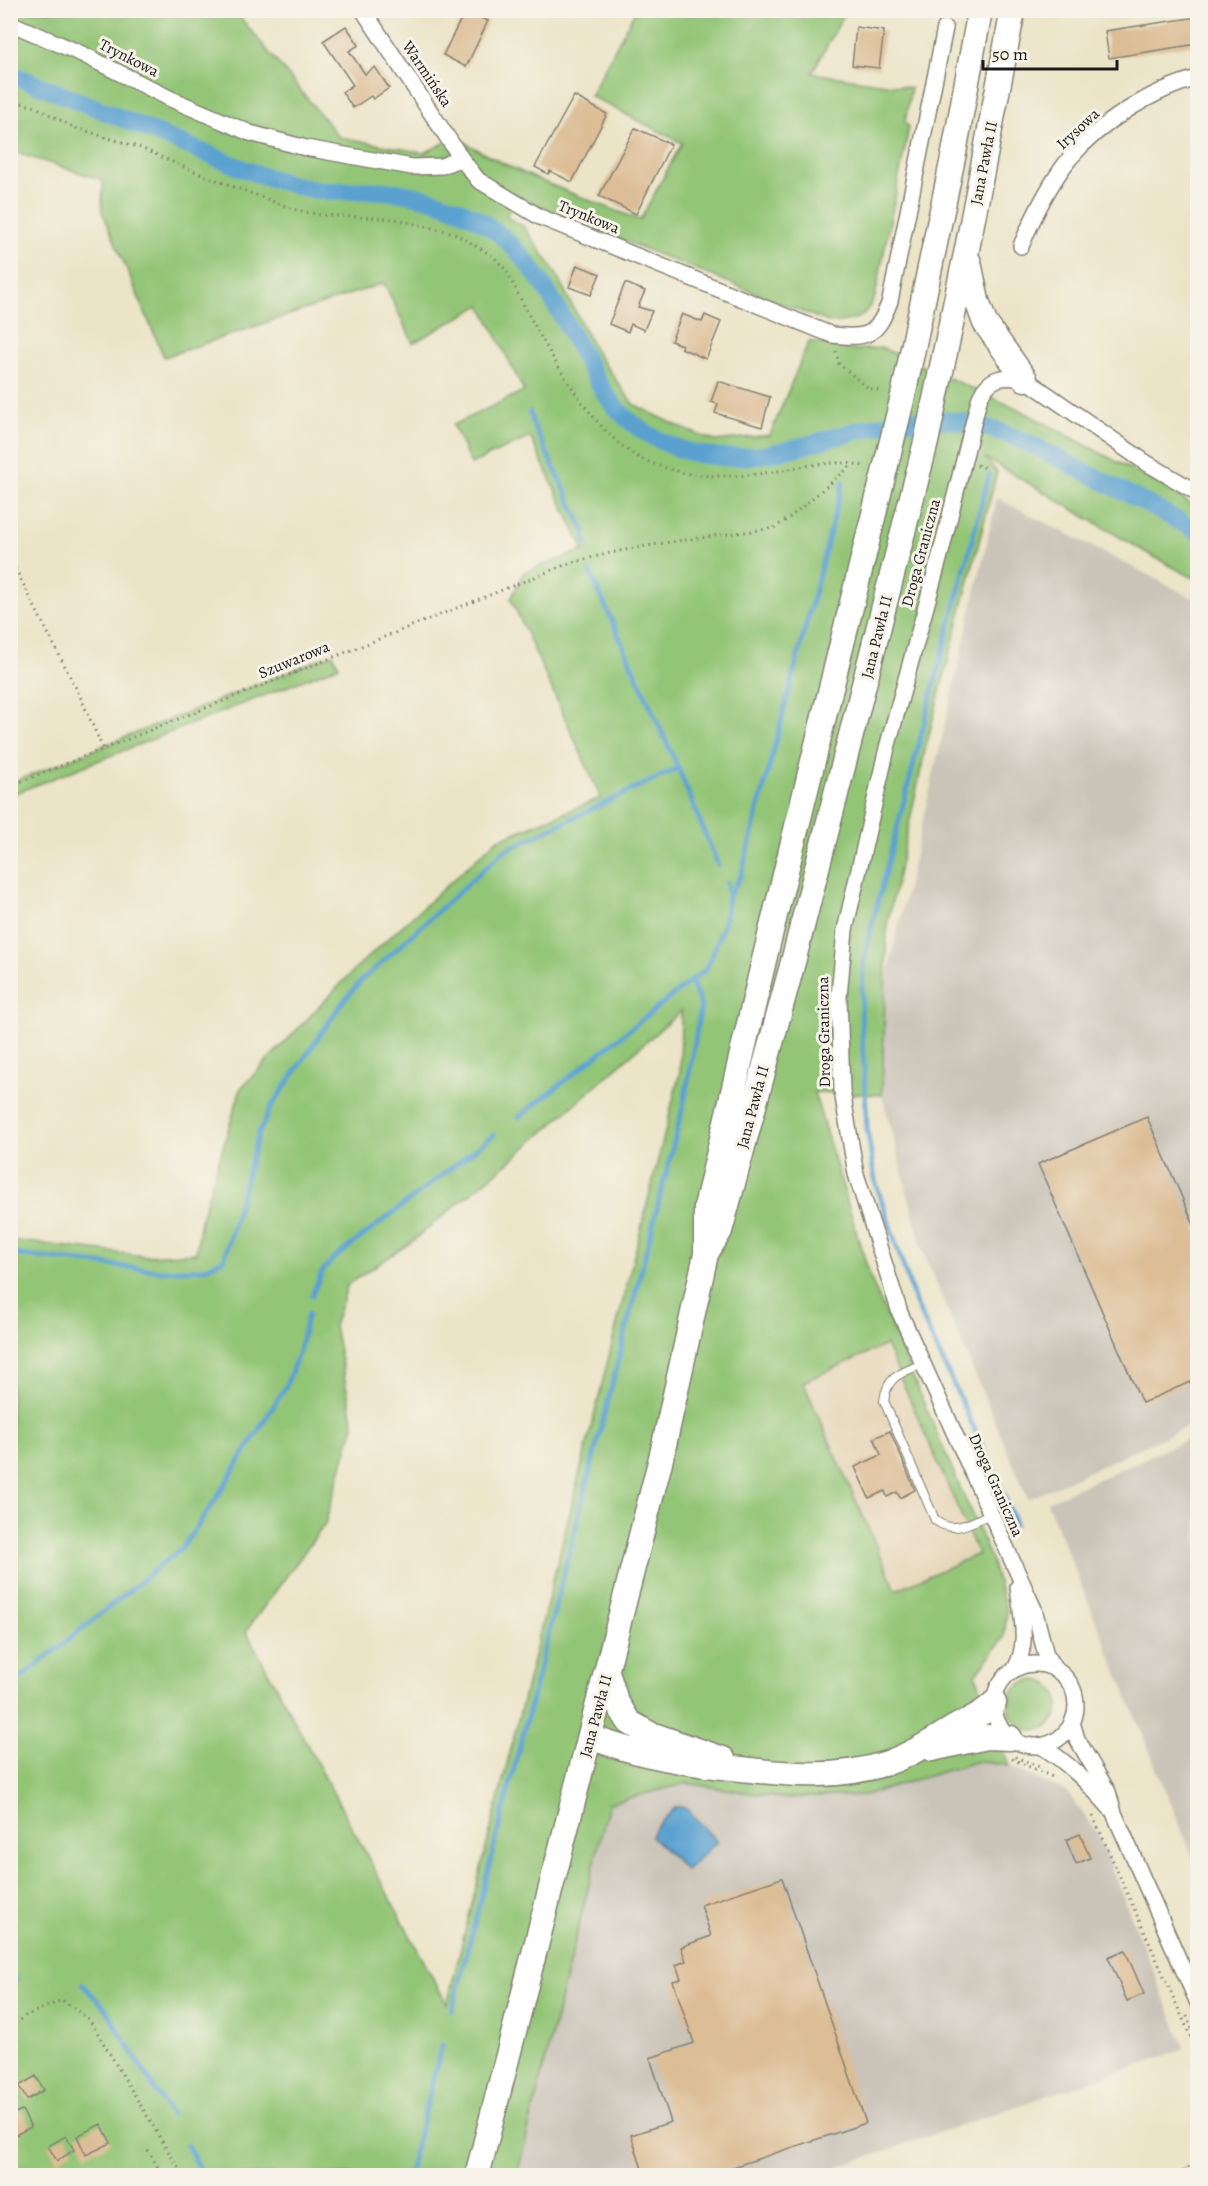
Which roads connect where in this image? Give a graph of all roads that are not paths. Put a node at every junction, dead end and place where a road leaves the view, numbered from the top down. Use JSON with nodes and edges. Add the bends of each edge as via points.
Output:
{"nodes":[{"id":1,"x":363,"y":10,"type":"edge"},
{"id":2,"x":980,"y":10,"type":"edge"},
{"id":3,"x":1013,"y":10,"type":"edge"},
{"id":4,"x":1143,"y":10,"type":"edge"},
{"id":5,"x":1124,"y":13,"type":"dead end"},
{"id":6,"x":10,"y":23,"type":"edge"},
{"id":7,"x":945,"y":28,"type":"dead end"},
{"id":8,"x":1197,"y":78,"type":"edge"},
{"id":9,"x":461,"y":158,"type":"junction"},
{"id":10,"x":1021,"y":246,"type":"dead end"},
{"id":11,"x":967,"y":249,"type":"junction"},
{"id":12,"x":1025,"y":379,"type":"junction"},
{"id":13,"x":1197,"y":493,"type":"edge"},
{"id":14,"x":706,"y":1254,"type":"junction"},
{"id":15,"x":922,"y":1364,"type":"junction"},
{"id":16,"x":990,"y":1514,"type":"junction"},
{"id":17,"x":1017,"y":1575,"type":"junction"},
{"id":18,"x":1014,"y":1670,"type":"junction"},
{"id":19,"x":1055,"y":1670,"type":"junction"},
{"id":20,"x":608,"y":1672,"type":"junction"},
{"id":21,"x":994,"y":1703,"type":"junction"},
{"id":22,"x":1072,"y":1722,"type":"junction"},
{"id":23,"x":590,"y":1737,"type":"junction"},
{"id":24,"x":1041,"y":1746,"type":"junction"},
{"id":25,"x":1006,"y":1749,"type":"junction"},
{"id":26,"x":912,"y":1753,"type":"junction"},
{"id":27,"x":754,"y":1771,"type":"junction"},
{"id":28,"x":1107,"y":1817,"type":"junction"},
{"id":29,"x":1197,"y":2003,"type":"edge"},
{"id":30,"x":1197,"y":2168,"type":"edge"},
{"id":31,"x":477,"y":2175,"type":"edge"},
{"id":32,"x":1182,"y":2175,"type":"edge"}],
"edges":[{"from":1,"to":9,"type":"street","name":"Warmińska"},
{"from":2,"to":14,"type":"main road","name":"Jana Pawła II","via":[[952,164],[893,393],[890,447],[706,1207]]},
{"from":3,"to":11,"type":"main road","name":"Jana Pawła II"},
{"from":4,"to":5,"type":"lane"},
{"from":6,"to":9,"type":"street","name":"Trynkowa","via":[[250,133],[306,148],[412,167],[442,166]]},
{"from":7,"to":9,"type":"street","name":"Trynkowa","via":[[890,301],[878,328],[869,335],[832,335],[540,217],[478,180]]},
{"from":8,"to":10,"type":"street","name":"Irysowa","via":[[1179,83],[1098,131],[1052,183]]},
{"from":11,"to":12,"type":"main road","via":[[977,301],[986,323]]},
{"from":11,"to":14,"type":"main road","name":"Jana Pawła II","via":[[926,442],[796,950],[720,1231]]},
{"from":12,"to":13,"type":"street","via":[[1144,462]]},
{"from":12,"to":15,"type":"street","name":"Droga Graniczna","via":[[1008,377],[991,382],[979,400],[887,748],[845,930],[839,997],[842,1091],[856,1174],[900,1313]]},
{"from":14,"to":20,"type":"main road","name":"Jana Pawła II"},
{"from":15,"to":16,"type":"street","name":"Droga Graniczna"},
{"from":15,"to":16,"type":"lane","via":[[891,1380],[884,1401],[935,1520],[943,1527],[954,1528]]},
{"from":16,"to":17,"type":"street","name":"Droga Graniczna"},
{"from":17,"to":18,"type":"street","name":"Droga Graniczna","via":[[1023,1634],[1022,1655]]},
{"from":17,"to":19,"type":"street","name":"Droga Graniczna","via":[[1034,1609],[1046,1655]]},
{"from":18,"to":19,"type":"street","via":[[1041,1665]]},
{"from":18,"to":21,"type":"street","via":[[1000,1684]]},
{"from":19,"to":22,"type":"street","via":[[1065,1677],[1076,1699]]},
{"from":20,"to":23,"type":"main road","name":"Jana Pawła II"},
{"from":20,"to":27,"type":"main road","via":[[616,1701],[629,1722]]},
{"from":21,"to":25,"type":"street"},
{"from":21,"to":26,"type":"main road","via":[[979,1716]]},
{"from":22,"to":24,"type":"street","via":[[1060,1738]]},
{"from":22,"to":28,"type":"street","via":[[1077,1739],[1108,1792]]},
{"from":23,"to":27,"type":"main road","via":[[685,1764]]},
{"from":23,"to":31,"type":"main road","name":"Jana Pawła II"},
{"from":24,"to":25,"type":"street","via":[[1019,1743]]},
{"from":24,"to":28,"type":"street","via":[[1082,1777]]},
{"from":25,"to":26,"type":"main road","via":[[986,1737]]},
{"from":26,"to":27,"type":"main road","via":[[878,1766],[842,1772]]},
{"from":28,"to":29,"type":"street"},
{"from":30,"to":32,"type":"lane"}]}
